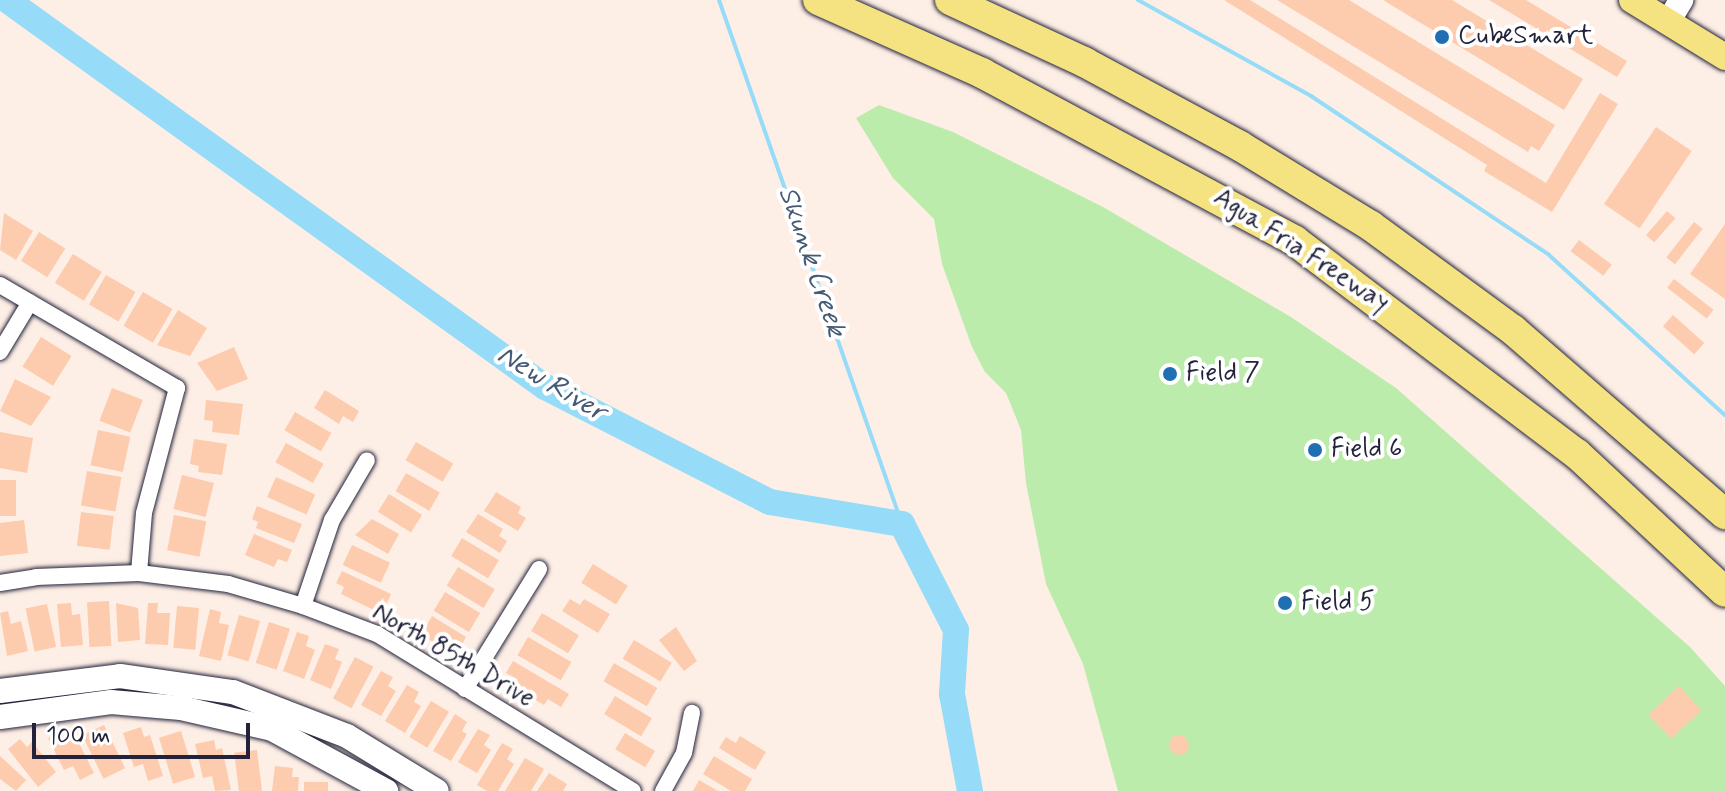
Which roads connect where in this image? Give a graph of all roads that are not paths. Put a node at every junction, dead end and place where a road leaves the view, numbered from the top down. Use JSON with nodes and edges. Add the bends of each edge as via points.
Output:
{"nodes":[{"id":1,"x":950,"y":0,"type":"edge"},
{"id":2,"x":1632,"y":0,"type":"edge"},
{"id":3,"x":828,"y":4,"type":"edge"},
{"id":4,"x":1675,"y":11,"type":"edge"},
{"id":5,"x":1725,"y":57,"type":"edge"},
{"id":6,"x":0,"y":285,"type":"edge"},
{"id":7,"x":30,"y":302,"type":"junction"},
{"id":8,"x":0,"y":352,"type":"edge"},
{"id":9,"x":367,"y":460,"type":"dead end"},
{"id":10,"x":1725,"y":514,"type":"edge"},
{"id":11,"x":539,"y":569,"type":"dead end"},
{"id":12,"x":139,"y":573,"type":"junction"},
{"id":13,"x":0,"y":583,"type":"edge"},
{"id":14,"x":1725,"y":592,"type":"edge"},
{"id":15,"x":303,"y":606,"type":"junction"},
{"id":16,"x":465,"y":689,"type":"junction"},
{"id":17,"x":0,"y":691,"type":"edge"},
{"id":18,"x":692,"y":713,"type":"dead end"},
{"id":19,"x":0,"y":717,"type":"edge"},
{"id":20,"x":386,"y":791,"type":"edge"},
{"id":21,"x":437,"y":791,"type":"edge"},
{"id":22,"x":633,"y":791,"type":"edge"},
{"id":23,"x":663,"y":791,"type":"edge"}],
"edges":[{"from":1,"to":10,"type":"highway","via":[[1084,62],[1240,146],[1371,226],[1513,330]]},
{"from":2,"to":4,"type":"main road"},
{"from":3,"to":14,"type":"highway","name":"Agua Fria Freeway","via":[[982,73],[1295,241],[1553,435]]},
{"from":4,"to":5,"type":"main road"},
{"from":6,"to":7,"type":"street"},
{"from":7,"to":8,"type":"street"},
{"from":7,"to":12,"type":"street","via":[[177,388],[144,513]]},
{"from":9,"to":15,"type":"street","via":[[332,520]]},
{"from":11,"to":16,"type":"street"},
{"from":12,"to":13,"type":"street","name":"North 85th Drive"},
{"from":12,"to":15,"type":"street","name":"North 85th Drive","via":[[228,584]]},
{"from":15,"to":16,"type":"street","name":"North 85th Drive","via":[[377,634]]},
{"from":16,"to":22,"type":"street","name":"North 85th Drive"},
{"from":17,"to":21,"type":"street","via":[[120,676],[233,692],[347,736]]},
{"from":18,"to":23,"type":"street","via":[[684,753]]},
{"from":19,"to":20,"type":"street","via":[[111,702],[181,708],[272,729]]}]}
